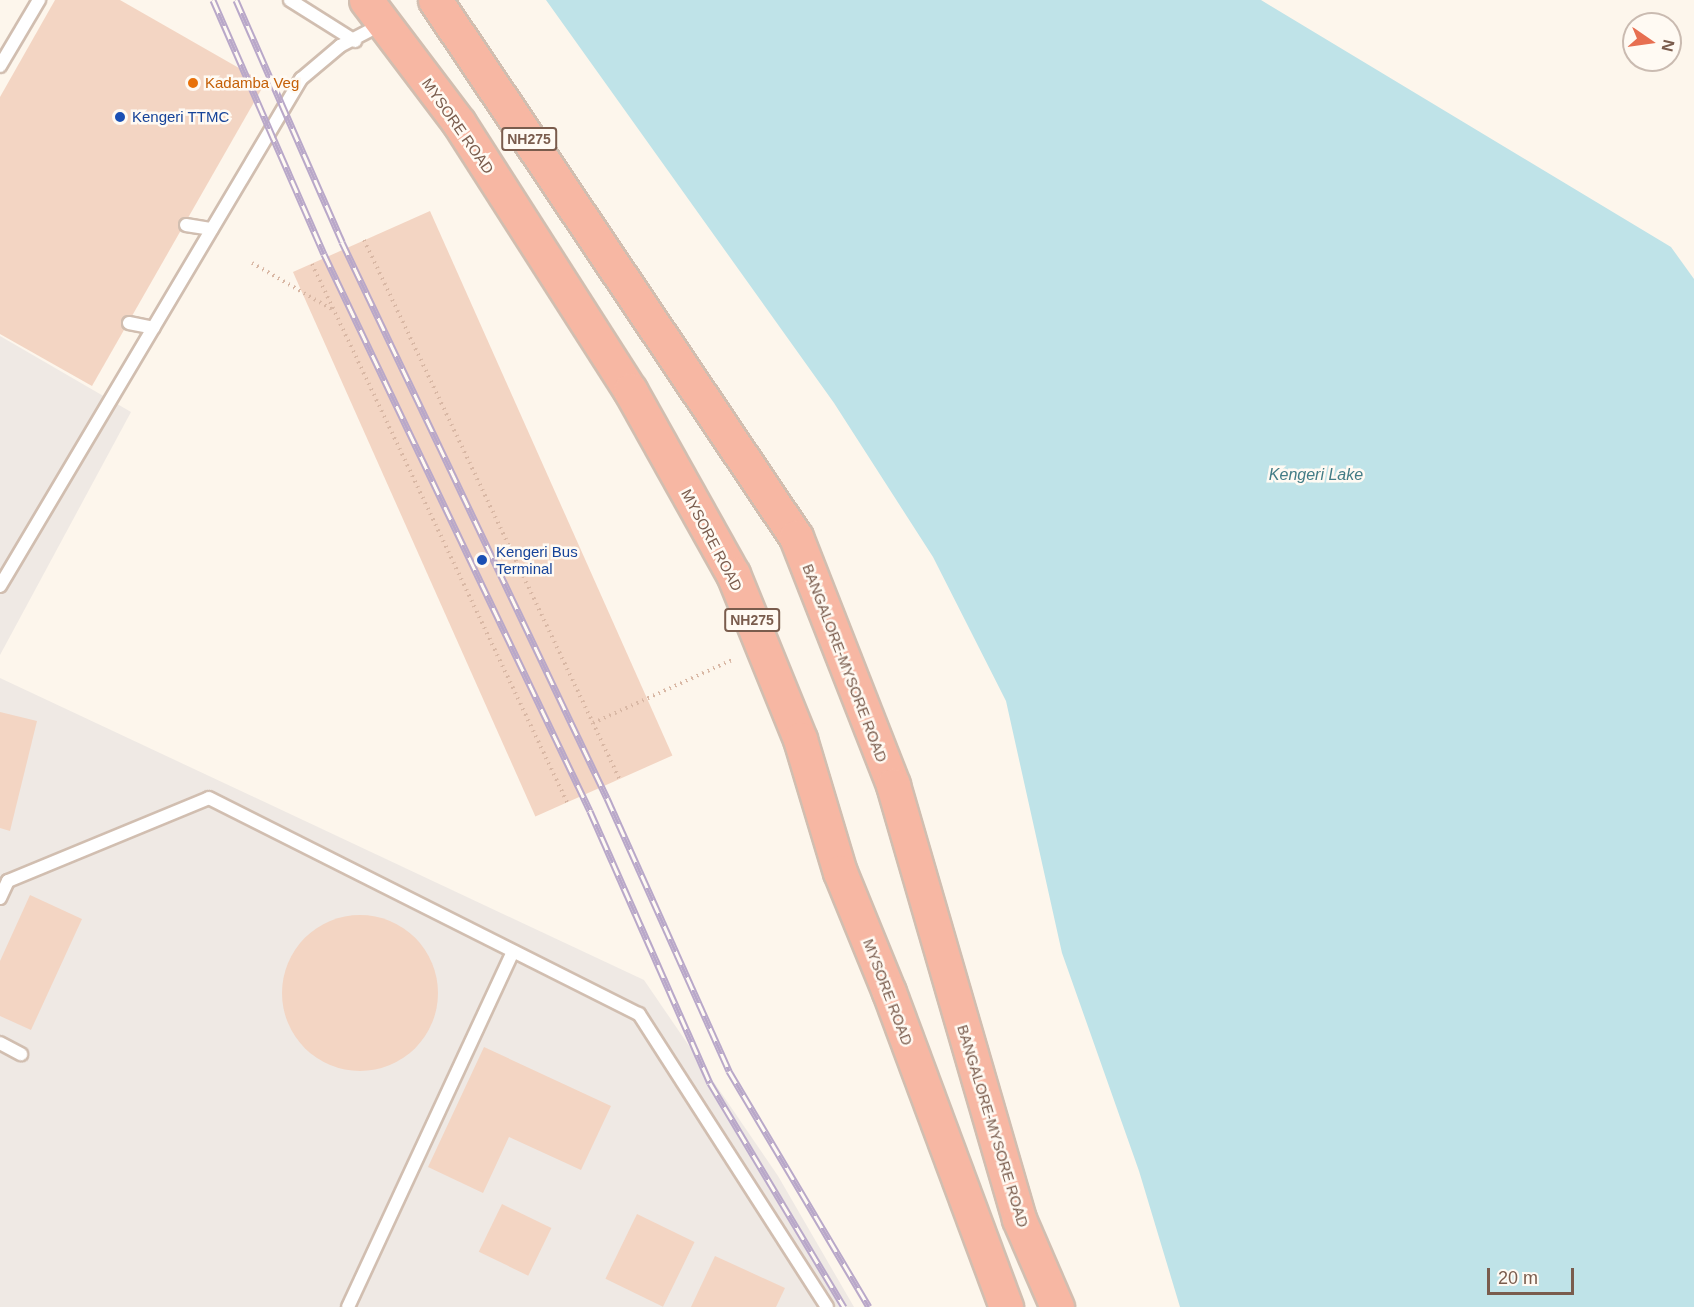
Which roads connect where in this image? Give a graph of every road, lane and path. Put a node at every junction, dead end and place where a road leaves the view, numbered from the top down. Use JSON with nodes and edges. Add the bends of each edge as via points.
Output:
{"nodes":[{"id":1,"x":39,"y":0,"type":"edge"},
{"id":2,"x":290,"y":0,"type":"edge"},
{"id":3,"x":435,"y":0,"type":"edge"},
{"id":4,"x":374,"y":12,"type":"edge"},
{"id":5,"x":355,"y":41,"type":"junction"},
{"id":6,"x":0,"y":66,"type":"edge"},
{"id":7,"x":186,"y":225,"type":"dead end"},
{"id":8,"x":212,"y":229,"type":"junction"},
{"id":9,"x":364,"y":240,"type":"dead end"},
{"id":10,"x":252,"y":263,"type":"dead end"},
{"id":11,"x":312,"y":264,"type":"dead end"},
{"id":12,"x":333,"y":310,"type":"junction"},
{"id":13,"x":129,"y":323,"type":"dead end"},
{"id":14,"x":154,"y":328,"type":"junction"},
{"id":15,"x":0,"y":586,"type":"edge"},
{"id":16,"x":763,"y":646,"type":"junction"},
{"id":17,"x":593,"y":723,"type":"junction"},
{"id":18,"x":620,"y":780,"type":"dead end"},
{"id":19,"x":568,"y":804,"type":"dead end"},
{"id":20,"x":0,"y":898,"type":"edge"},
{"id":21,"x":513,"y":951,"type":"junction"},
{"id":22,"x":0,"y":1043,"type":"edge"},
{"id":23,"x":21,"y":1054,"type":"dead end"},
{"id":24,"x":348,"y":1307,"type":"edge"},
{"id":25,"x":827,"y":1307,"type":"edge"},
{"id":26,"x":1006,"y":1307,"type":"edge"},
{"id":27,"x":1057,"y":1307,"type":"edge"}],
"edges":[{"from":1,"to":6,"type":"lane"},
{"from":2,"to":5,"type":"lane"},
{"from":3,"to":27,"type":"highway","name":"BANGALORE-MYSORE ROAD","number":"NH275","via":[[796,537],[893,785],[1020,1219]]},
{"from":4,"to":5,"type":"lane"},
{"from":4,"to":16,"type":"highway","name":"MYSORE ROAD","number":"NH275","via":[[459,123],[630,390],[734,574]]},
{"from":5,"to":8,"type":"lane","via":[[340,46],[301,79]]},
{"from":7,"to":8,"type":"lane"},
{"from":8,"to":14,"type":"lane"},
{"from":9,"to":17,"type":"path"},
{"from":10,"to":12,"type":"path"},
{"from":11,"to":12,"type":"path"},
{"from":12,"to":19,"type":"path"},
{"from":13,"to":14,"type":"lane"},
{"from":14,"to":15,"type":"lane"},
{"from":16,"to":17,"type":"path"},
{"from":16,"to":26,"type":"highway","name":"MYSORE ROAD","number":"NH275","via":[[800,739],[840,872]]},
{"from":17,"to":18,"type":"path"},
{"from":20,"to":21,"type":"lane","via":[[8,880],[209,798]]},
{"from":21,"to":24,"type":"lane"},
{"from":21,"to":25,"type":"lane","via":[[639,1014]]},
{"from":22,"to":23,"type":"lane"}]}
